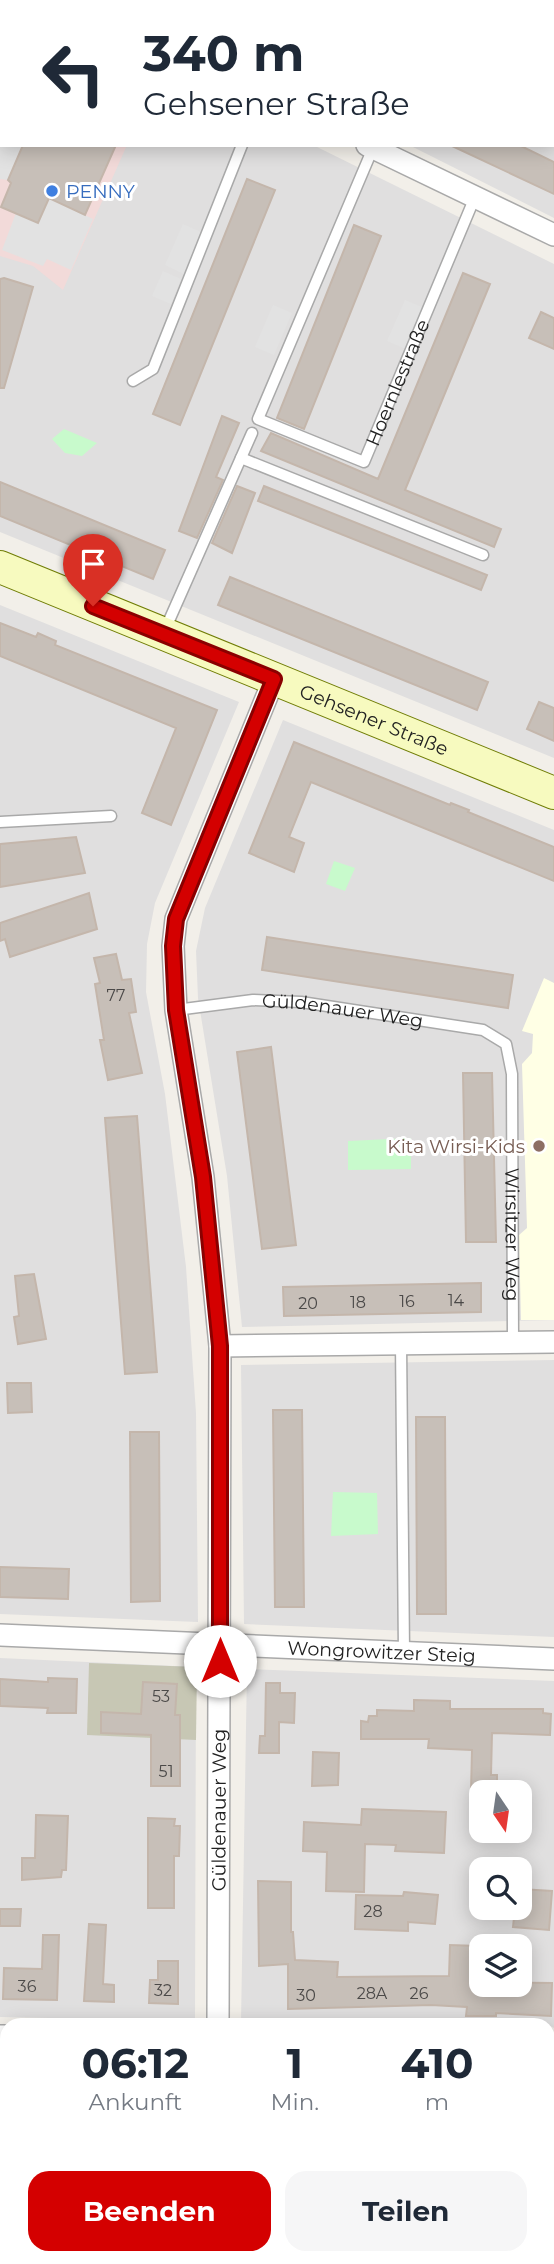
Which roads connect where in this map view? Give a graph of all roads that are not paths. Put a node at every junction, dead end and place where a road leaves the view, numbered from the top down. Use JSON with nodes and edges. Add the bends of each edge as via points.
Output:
{"nodes":[{"id":1,"x":241,"y":147,"type":"edge"},
{"id":2,"x":370,"y":147,"type":"edge"},
{"id":3,"x":372,"y":147,"type":"edge"},
{"id":4,"x":475,"y":197,"type":"junction"},
{"id":5,"x":554,"y":235,"type":"edge"},
{"id":6,"x":133,"y":381,"type":"dead end"},
{"id":7,"x":252,"y":433,"type":"dead end"},
{"id":8,"x":242,"y":458,"type":"junction"},
{"id":9,"x":483,"y":555,"type":"dead end"},
{"id":10,"x":0,"y":567,"type":"edge"},
{"id":11,"x":163,"y":634,"type":"junction"},
{"id":12,"x":274,"y":679,"type":"junction"},
{"id":13,"x":554,"y":793,"type":"edge"},
{"id":14,"x":111,"y":816,"type":"dead end"},
{"id":15,"x":0,"y":822,"type":"edge"},
{"id":16,"x":176,"y":1010,"type":"junction"},
{"id":17,"x":506,"y":1044,"type":"joint"},
{"id":18,"x":513,"y":1342,"type":"junction"},
{"id":19,"x":554,"y":1342,"type":"edge"},
{"id":20,"x":401,"y":1343,"type":"junction"},
{"id":21,"x":220,"y":1346,"type":"junction"},
{"id":22,"x":0,"y":1634,"type":"edge"},
{"id":23,"x":220,"y":1642,"type":"junction"},
{"id":24,"x":404,"y":1652,"type":"junction"},
{"id":25,"x":554,"y":1659,"type":"edge"},
{"id":26,"x":218,"y":2018,"type":"edge"}],
"edges":[{"from":1,"to":6,"type":"lane","via":[[153,369]]},
{"from":2,"to":4,"type":"lane","name":"Hoernlestraße","via":[[258,419],[364,462]]},
{"from":3,"to":4,"type":"street","name":"Hoernlestraße"},
{"from":4,"to":5,"type":"street","name":"Hoernlestraße"},
{"from":7,"to":8,"type":"lane"},
{"from":8,"to":9,"type":"lane"},
{"from":8,"to":11,"type":"lane"},
{"from":10,"to":11,"type":"main road","name":"Gehsener Straße"},
{"from":11,"to":12,"type":"main road","name":"Gehsener Straße"},
{"from":12,"to":13,"type":"main road","name":"Gehsener Straße"},
{"from":12,"to":16,"type":"street","name":"Güldenauer Weg","via":[[176,919]]},
{"from":14,"to":15,"type":"lane"},
{"from":16,"to":17,"type":"lane","name":"Güldenauer Weg","via":[[253,1000],[301,1002],[483,1030]]},
{"from":16,"to":21,"type":"street","name":"Güldenauer Weg","via":[[203,1177]]},
{"from":17,"to":18,"type":"lane","name":"Wirsitzer Weg","via":[[512,1074]]},
{"from":18,"to":19,"type":"street"},
{"from":18,"to":20,"type":"street"},
{"from":20,"to":21,"type":"street"},
{"from":20,"to":24,"type":"lane"},
{"from":21,"to":23,"type":"street","name":"Güldenauer Weg"},
{"from":22,"to":23,"type":"street","name":"Wongrowitzer Steig"},
{"from":23,"to":24,"type":"street","name":"Wongrowitzer Steig"},
{"from":23,"to":26,"type":"street","name":"Güldenauer Weg"},
{"from":24,"to":25,"type":"street","name":"Wongrowitzer Steig"}]}
